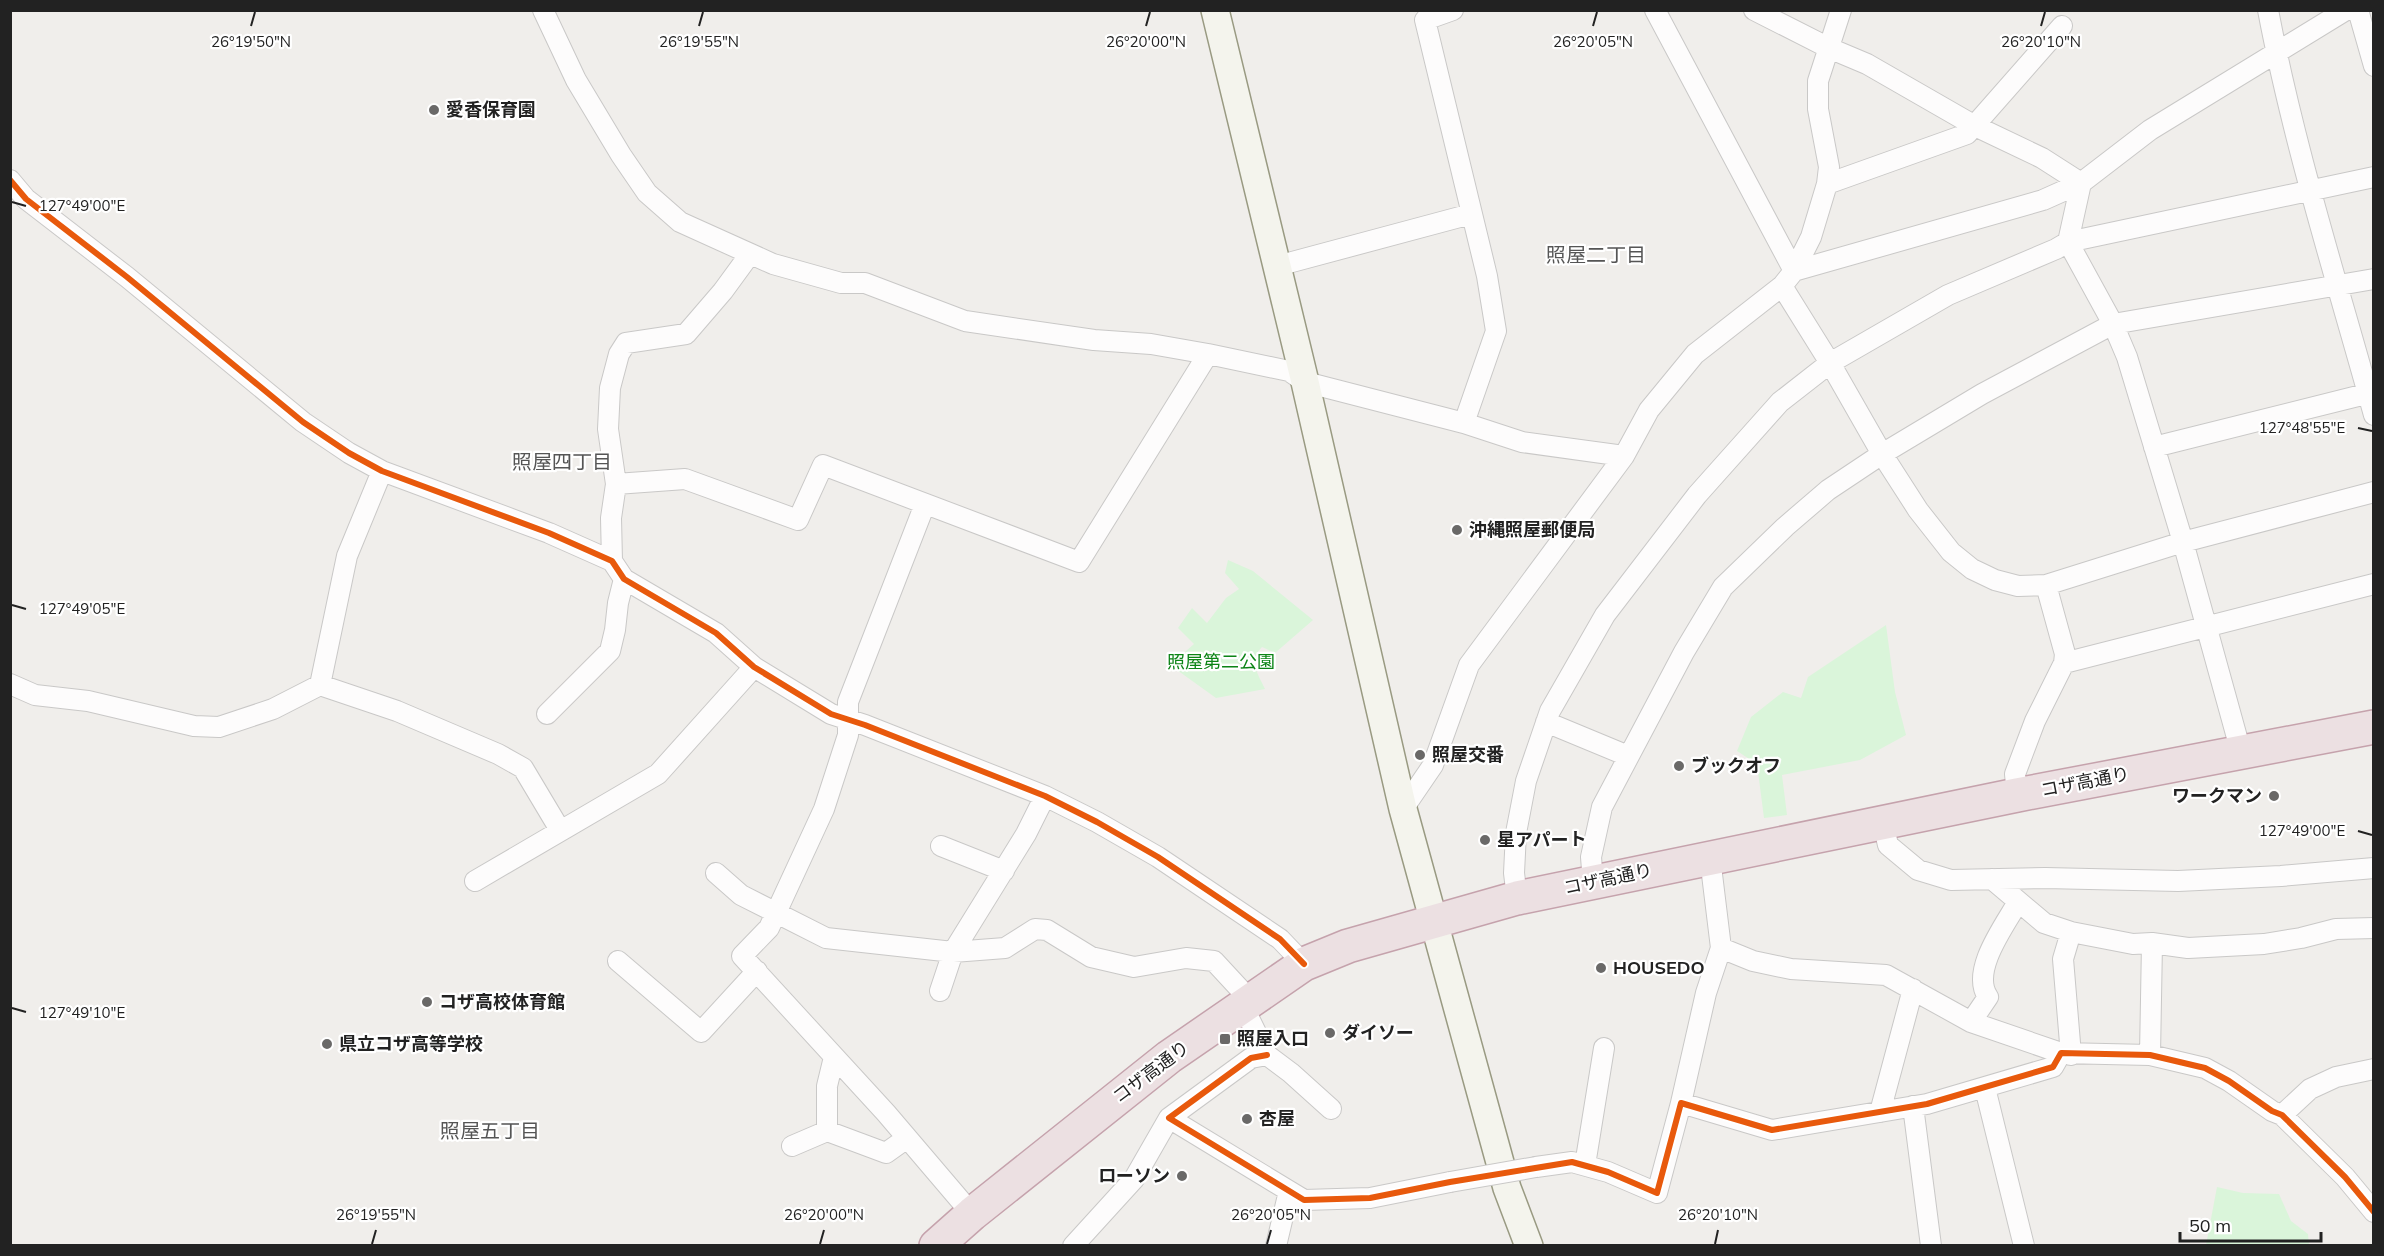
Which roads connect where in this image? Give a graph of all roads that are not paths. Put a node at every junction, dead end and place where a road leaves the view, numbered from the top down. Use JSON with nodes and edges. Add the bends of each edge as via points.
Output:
{"nodes":[{"id":1,"x":543,"y":10,"type":"edge"},
{"id":2,"x":1215,"y":10,"type":"edge"},
{"id":3,"x":1453,"y":10,"type":"edge"},
{"id":4,"x":1655,"y":10,"type":"edge"},
{"id":5,"x":1754,"y":10,"type":"edge"},
{"id":6,"x":1842,"y":10,"type":"edge"},
{"id":7,"x":2268,"y":10,"type":"edge"},
{"id":8,"x":2346,"y":10,"type":"edge"},
{"id":9,"x":2358,"y":10,"type":"edge"},
{"id":10,"x":2062,"y":26,"type":"dead end"},
{"id":11,"x":1829,"y":48,"type":"junction"},
{"id":12,"x":2276,"y":52,"type":"junction"},
{"id":13,"x":2373,"y":66,"type":"edge"},
{"id":14,"x":1975,"y":126,"type":"junction"},
{"id":15,"x":2373,"y":177,"type":"edge"},
{"id":16,"x":10,"y":180,"type":"edge"},
{"id":17,"x":2081,"y":183,"type":"junction"},
{"id":18,"x":1827,"y":184,"type":"junction"},
{"id":19,"x":2311,"y":192,"type":"junction"},
{"id":20,"x":1471,"y":214,"type":"junction"},
{"id":21,"x":2068,"y":242,"type":"junction"},
{"id":22,"x":750,"y":254,"type":"junction"},
{"id":23,"x":1277,"y":266,"type":"junction"},
{"id":24,"x":1788,"y":279,"type":"junction"},
{"id":25,"x":2373,"y":279,"type":"edge"},
{"id":26,"x":2338,"y":285,"type":"junction"},
{"id":27,"x":2113,"y":324,"type":"junction"},
{"id":28,"x":1208,"y":354,"type":"junction"},
{"id":29,"x":1830,"y":363,"type":"junction"},
{"id":30,"x":1305,"y":382,"type":"junction"},
{"id":31,"x":2371,"y":393,"type":"edge"},
{"id":32,"x":2373,"y":415,"type":"edge"},
{"id":33,"x":1464,"y":423,"type":"junction"},
{"id":34,"x":2154,"y":447,"type":"junction"},
{"id":35,"x":1882,"y":454,"type":"junction"},
{"id":36,"x":1624,"y":456,"type":"junction"},
{"id":37,"x":382,"y":471,"type":"junction"},
{"id":38,"x":616,"y":484,"type":"junction"},
{"id":39,"x":2373,"y":492,"type":"edge"},
{"id":40,"x":925,"y":504,"type":"junction"},
{"id":41,"x":2183,"y":542,"type":"junction"},
{"id":42,"x":612,"y":561,"type":"junction"},
{"id":43,"x":624,"y":579,"type":"junction"},
{"id":44,"x":2373,"y":584,"type":"edge"},
{"id":45,"x":2042,"y":585,"type":"junction"},
{"id":46,"x":2207,"y":628,"type":"junction"},
{"id":47,"x":2064,"y":663,"type":"junction"},
{"id":48,"x":754,"y":667,"type":"junction"},
{"id":49,"x":10,"y":684,"type":"edge"},
{"id":50,"x":320,"y":685,"type":"junction"},
{"id":51,"x":547,"y":714,"type":"dead end"},
{"id":52,"x":848,"y":720,"type":"junction"},
{"id":53,"x":1546,"y":722,"type":"junction"},
{"id":54,"x":2373,"y":727,"type":"edge"},
{"id":55,"x":2241,"y":752,"type":"junction"},
{"id":56,"x":1628,"y":756,"type":"junction"},
{"id":57,"x":2017,"y":795,"type":"junction"},
{"id":58,"x":1045,"y":796,"type":"junction"},
{"id":59,"x":1403,"y":809,"type":"junction"},
{"id":60,"x":1883,"y":823,"type":"junction"},
{"id":61,"x":560,"y":830,"type":"junction"},
{"id":62,"x":941,"y":846,"type":"dead end"},
{"id":63,"x":1710,"y":858,"type":"junction"},
{"id":64,"x":2373,"y":868,"type":"edge"},
{"id":65,"x":1004,"y":871,"type":"junction"},
{"id":66,"x":716,"y":873,"type":"dead end"},
{"id":67,"x":1992,"y":879,"type":"junction"},
{"id":68,"x":475,"y":881,"type":"dead end"},
{"id":69,"x":1593,"y":882,"type":"junction"},
{"id":70,"x":1517,"y":898,"type":"junction"},
{"id":71,"x":2018,"y":902,"type":"junction"},
{"id":72,"x":776,"y":913,"type":"junction"},
{"id":73,"x":1433,"y":921,"type":"junction"},
{"id":74,"x":2373,"y":928,"type":"edge"},
{"id":75,"x":2071,"y":932,"type":"junction"},
{"id":76,"x":2152,"y":943,"type":"junction"},
{"id":77,"x":1721,"y":948,"type":"junction"},
{"id":78,"x":953,"y":952,"type":"junction"},
{"id":79,"x":618,"y":961,"type":"dead end"},
{"id":80,"x":1304,"y":964,"type":"junction"},
{"id":81,"x":757,"y":971,"type":"junction"},
{"id":82,"x":1913,"y":989,"type":"junction"},
{"id":83,"x":940,"y":991,"type":"dead end"},
{"id":84,"x":1247,"y":1004,"type":"junction"},
{"id":85,"x":1971,"y":1023,"type":"junction"},
{"id":86,"x":1604,"y":1048,"type":"dead end"},
{"id":87,"x":2066,"y":1054,"type":"junction"},
{"id":88,"x":1267,"y":1055,"type":"junction"},
{"id":89,"x":2150,"y":1055,"type":"junction"},
{"id":90,"x":834,"y":1057,"type":"junction"},
{"id":91,"x":2373,"y":1069,"type":"edge"},
{"id":92,"x":1985,"y":1088,"type":"junction"},
{"id":93,"x":1681,"y":1103,"type":"junction"},
{"id":94,"x":1913,"y":1106,"type":"junction"},
{"id":95,"x":1331,"y":1109,"type":"dead end"},
{"id":96,"x":1880,"y":1112,"type":"junction"},
{"id":97,"x":2282,"y":1115,"type":"junction"},
{"id":98,"x":1169,"y":1118,"type":"junction"},
{"id":99,"x":827,"y":1131,"type":"junction"},
{"id":100,"x":907,"y":1138,"type":"junction"},
{"id":101,"x":792,"y":1146,"type":"dead end"},
{"id":102,"x":1585,"y":1165,"type":"junction"},
{"id":103,"x":1289,"y":1191,"type":"junction"},
{"id":104,"x":2373,"y":1212,"type":"edge"},
{"id":105,"x":972,"y":1214,"type":"junction"},
{"id":106,"x":936,"y":1245,"type":"edge"},
{"id":107,"x":1073,"y":1245,"type":"edge"},
{"id":108,"x":1276,"y":1245,"type":"edge"},
{"id":109,"x":1529,"y":1245,"type":"edge"},
{"id":110,"x":1931,"y":1245,"type":"edge"},
{"id":111,"x":2024,"y":1245,"type":"edge"}],
"edges":[{"from":1,"to":22,"type":"street","via":[[576,80],[647,193],[680,222]]},
{"from":2,"to":23,"type":"street"},
{"from":3,"to":20,"type":"street","via":[[1425,20]]},
{"from":4,"to":24,"type":"street"},
{"from":5,"to":11,"type":"street"},
{"from":6,"to":11,"type":"street"},
{"from":7,"to":12,"type":"street"},
{"from":8,"to":12,"type":"street"},
{"from":9,"to":13,"type":"street"},
{"from":10,"to":14,"type":"street"},
{"from":11,"to":14,"type":"street","via":[[1867,64]]},
{"from":11,"to":18,"type":"street","via":[[1818,81],[1818,109],[1829,167]]},
{"from":12,"to":17,"type":"street","via":[[2150,130]]},
{"from":12,"to":19,"type":"street"},
{"from":14,"to":17,"type":"street","via":[[2042,158]]},
{"from":14,"to":18,"type":"street","via":[[1966,134]]},
{"from":15,"to":19,"type":"street"},
{"from":16,"to":37,"type":"street","via":[[26,199],[303,422]]},
{"from":17,"to":21,"type":"street"},
{"from":17,"to":24,"type":"street","via":[[2043,200]]},
{"from":18,"to":24,"type":"street","via":[[1811,237]]},
{"from":19,"to":21,"type":"street"},
{"from":19,"to":26,"type":"street"},
{"from":20,"to":23,"type":"street"},
{"from":20,"to":33,"type":"street","via":[[1496,331]]},
{"from":21,"to":27,"type":"street"},
{"from":21,"to":29,"type":"street","via":[[1948,295]]},
{"from":22,"to":28,"type":"street","via":[[841,283],[865,283],[965,321]]},
{"from":22,"to":38,"type":"street","via":[[686,334],[626,343],[619,354],[610,388],[608,429]]},
{"from":23,"to":30,"type":"street"},
{"from":24,"to":29,"type":"street"},
{"from":24,"to":36,"type":"street","via":[[1695,354],[1649,410]]},
{"from":25,"to":26,"type":"street"},
{"from":26,"to":27,"type":"street"},
{"from":26,"to":31,"type":"street"},
{"from":27,"to":34,"type":"street"},
{"from":27,"to":35,"type":"street","via":[[1982,394]]},
{"from":28,"to":30,"type":"street","via":[[1289,371]]},
{"from":28,"to":40,"type":"street","via":[[1079,562]]},
{"from":29,"to":35,"type":"street"},
{"from":29,"to":53,"type":"street","via":[[1780,402],[1697,495],[1605,615]]},
{"from":30,"to":33,"type":"street"},
{"from":30,"to":59,"type":"street"},
{"from":31,"to":32,"type":"street"},
{"from":31,"to":34,"type":"street"},
{"from":33,"to":36,"type":"street","via":[[1522,442]]},
{"from":34,"to":41,"type":"street"},
{"from":35,"to":45,"type":"street","via":[[1951,552],[1972,569],[1995,580],[2018,586]]},
{"from":35,"to":56,"type":"street","via":[[1828,490],[1723,586]]},
{"from":36,"to":59,"type":"street","via":[[1469,665],[1433,765]]},
{"from":37,"to":42,"type":"street","via":[[549,533]]},
{"from":37,"to":50,"type":"street","via":[[347,556]]},
{"from":38,"to":40,"type":"street","via":[[685,479],[798,520],[823,465]]},
{"from":38,"to":42,"type":"street","via":[[611,518]]},
{"from":39,"to":41,"type":"street"},
{"from":40,"to":52,"type":"street","via":[[848,702]]},
{"from":41,"to":45,"type":"street"},
{"from":41,"to":46,"type":"street"},
{"from":42,"to":43,"type":"street"},
{"from":43,"to":48,"type":"street","via":[[716,633]]},
{"from":43,"to":51,"type":"street","via":[[610,651]]},
{"from":44,"to":46,"type":"street"},
{"from":45,"to":47,"type":"street","via":[[2066,654]]},
{"from":46,"to":47,"type":"street"},
{"from":46,"to":55,"type":"street"},
{"from":47,"to":57,"type":"street","via":[[2035,721],[2015,774]]},
{"from":48,"to":52,"type":"street","via":[[831,714]]},
{"from":48,"to":61,"type":"street","via":[[658,774]]},
{"from":49,"to":50,"type":"street","via":[[35,695],[88,701],[194,726],[219,727],[273,709]]},
{"from":50,"to":61,"type":"street","via":[[397,711],[523,768]]},
{"from":52,"to":58,"type":"street"},
{"from":52,"to":72,"type":"street","via":[[843,756],[824,809]]},
{"from":53,"to":56,"type":"street"},
{"from":53,"to":70,"type":"street","via":[[1526,781],[1516,832]]},
{"from":54,"to":55,"type":"highway","name":"コザ高通り"},
{"from":55,"to":57,"type":"highway","name":"コザ高通り"},
{"from":56,"to":69,"type":"street","via":[[1602,807],[1591,857]]},
{"from":57,"to":60,"type":"highway","name":"コザ高通り"},
{"from":58,"to":65,"type":"street"},
{"from":58,"to":80,"type":"street","via":[[1158,857],[1280,939]]},
{"from":59,"to":73,"type":"street"},
{"from":60,"to":63,"type":"highway","name":"コザ高通り"},
{"from":60,"to":67,"type":"street","via":[[1887,845],[1918,870],[1951,880]]},
{"from":61,"to":68,"type":"street"},
{"from":62,"to":65,"type":"street"},
{"from":63,"to":69,"type":"highway","name":"コザ高通り"},
{"from":63,"to":77,"type":"street"},
{"from":64,"to":67,"type":"street","via":[[2178,881]]},
{"from":65,"to":78,"type":"street"},
{"from":66,"to":72,"type":"street","via":[[741,895]]},
{"from":67,"to":71,"type":"street"},
{"from":69,"to":70,"type":"highway","name":"コザ高通り"},
{"from":70,"to":73,"type":"highway","name":"コザ高通り"},
{"from":71,"to":75,"type":"street","via":[[2044,923]]},
{"from":71,"to":85,"type":"street","via":[[1985,965],[1983,990],[1988,997]]},
{"from":72,"to":78,"type":"street","via":[[826,938]]},
{"from":72,"to":81,"type":"street","via":[[769,928],[742,956]]},
{"from":73,"to":80,"type":"highway","name":"コザ高通り","via":[[1348,946]]},
{"from":73,"to":109,"type":"street","via":[[1507,1188]]},
{"from":74,"to":76,"type":"street","via":[[2336,929],[2264,944],[2188,948]]},
{"from":75,"to":76,"type":"street","via":[[2133,944]]},
{"from":75,"to":87,"type":"street","via":[[2063,959]]},
{"from":76,"to":89,"type":"street"},
{"from":77,"to":82,"type":"street","via":[[1753,961],[1791,969],[1886,975]]},
{"from":77,"to":93,"type":"street","via":[[1706,993]]},
{"from":78,"to":83,"type":"street"},
{"from":78,"to":84,"type":"street","via":[[1005,948],[1035,929],[1047,930],[1091,957],[1134,967],[1186,958],[1214,961]]},
{"from":79,"to":81,"type":"street","via":[[701,1032]]},
{"from":80,"to":84,"type":"highway","name":"コザ高通り"},
{"from":81,"to":90,"type":"street"},
{"from":82,"to":85,"type":"street"},
{"from":82,"to":96,"type":"street"},
{"from":84,"to":88,"type":"street"},
{"from":84,"to":105,"type":"highway","name":"コザ高通り","via":[[1160,1064]]},
{"from":85,"to":87,"type":"street"},
{"from":86,"to":102,"type":"street"},
{"from":87,"to":89,"type":"street"},
{"from":87,"to":92,"type":"street","via":[[2053,1067]]},
{"from":88,"to":95,"type":"street"},
{"from":88,"to":98,"type":"street","via":[[1251,1058]]},
{"from":89,"to":97,"type":"street","via":[[2205,1068]]},
{"from":90,"to":99,"type":"street","via":[[827,1086]]},
{"from":90,"to":100,"type":"street"},
{"from":91,"to":97,"type":"street","via":[[2336,1077],[2310,1089]]},
{"from":92,"to":94,"type":"street"},
{"from":92,"to":111,"type":"street"},
{"from":93,"to":96,"type":"street","via":[[1772,1130]]},
{"from":93,"to":102,"type":"street","via":[[1657,1193]]},
{"from":94,"to":96,"type":"street"},
{"from":94,"to":110,"type":"street"},
{"from":97,"to":104,"type":"street","via":[[2345,1177]]},
{"from":98,"to":103,"type":"street"},
{"from":98,"to":107,"type":"street","via":[[1134,1179]]},
{"from":99,"to":100,"type":"street","via":[[886,1154]]},
{"from":99,"to":101,"type":"street"},
{"from":100,"to":105,"type":"street"},
{"from":102,"to":103,"type":"street","bridge":true,"via":[[1572,1162],[1536,1167],[1370,1198],[1304,1200]]},
{"from":103,"to":108,"type":"street"},
{"from":105,"to":106,"type":"highway","name":"コザ高通り"}]}
